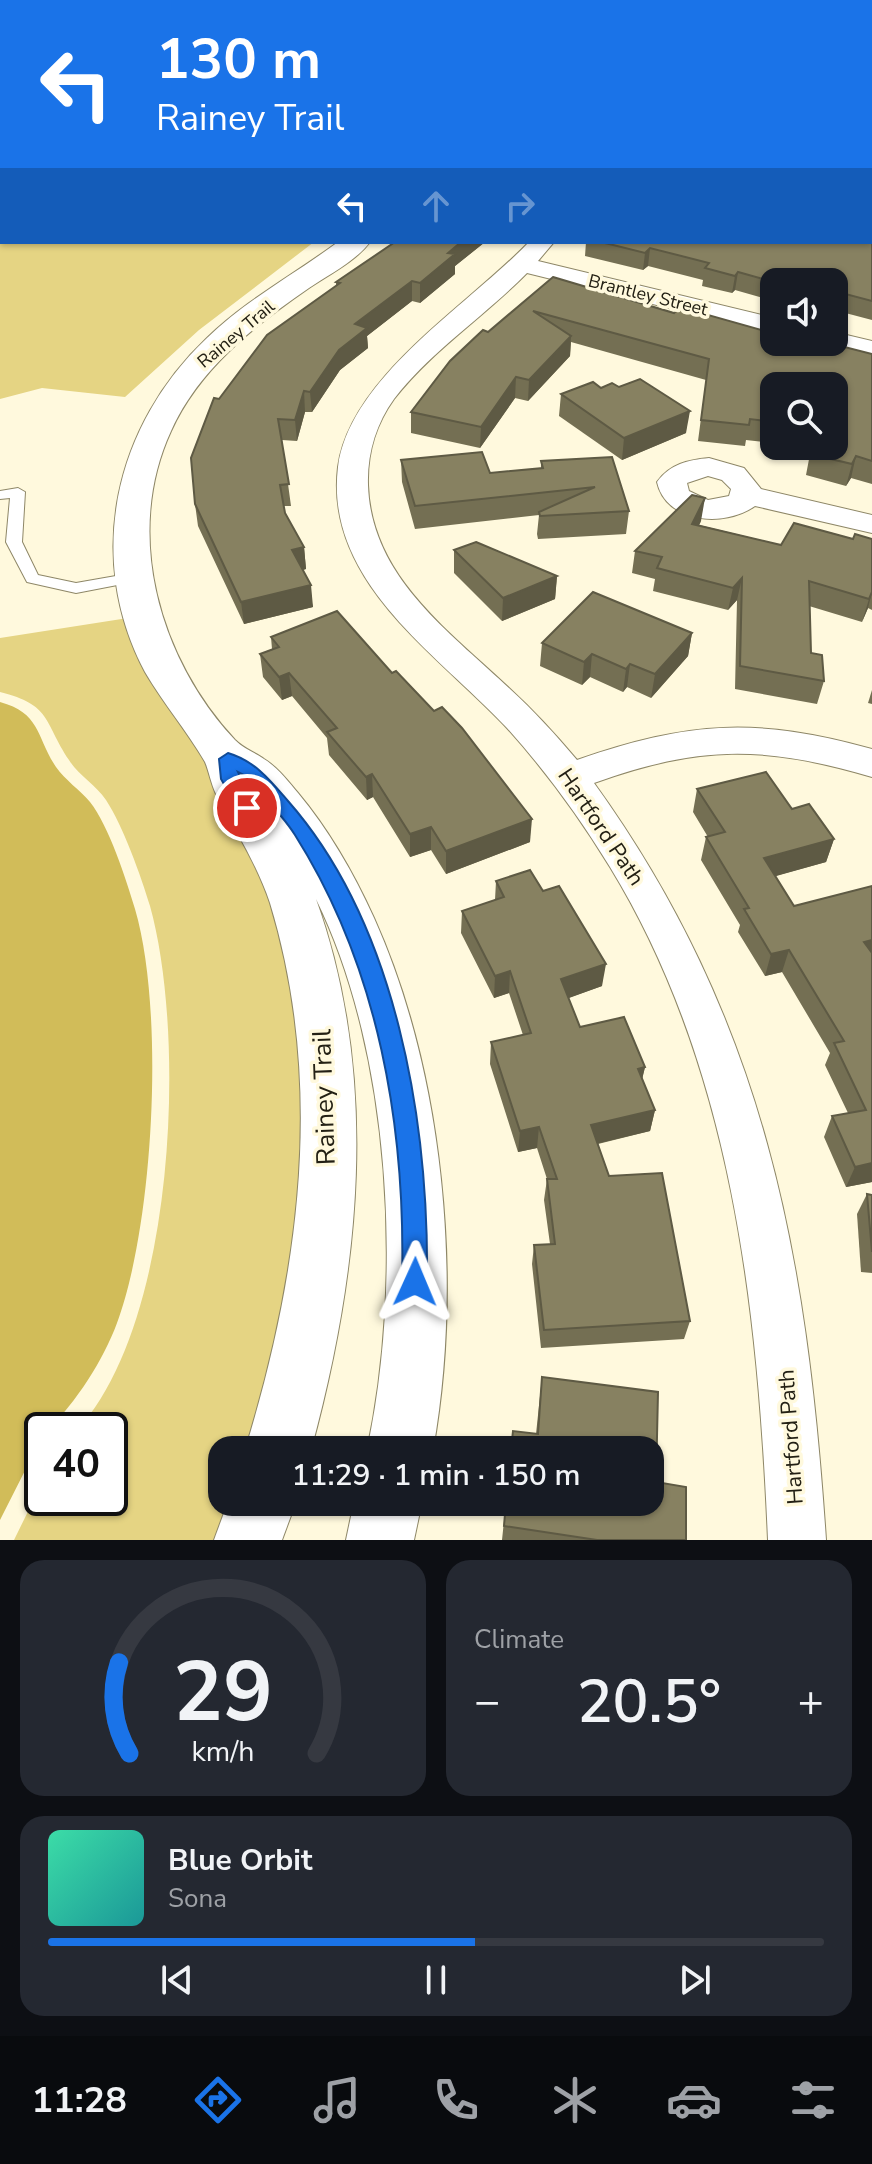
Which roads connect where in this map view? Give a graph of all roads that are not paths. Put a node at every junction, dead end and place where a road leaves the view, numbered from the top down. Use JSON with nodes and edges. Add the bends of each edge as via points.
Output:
{"nodes":[{"id":1,"x":353,"y":244,"type":"edge"},
{"id":2,"x":532,"y":253,"type":"edge"},
{"id":3,"x":760,"y":322,"type":"edge"},
{"id":4,"x":848,"y":343,"type":"edge"},
{"id":5,"x":872,"y":349,"type":"edge"},
{"id":6,"x":0,"y":495,"type":"edge"},
{"id":7,"x":746,"y":495,"type":"dead end"},
{"id":8,"x":872,"y":524,"type":"edge"},
{"id":9,"x":7,"y":543,"type":"edge"},
{"id":10,"x":133,"y":578,"type":"junction"},
{"id":11,"x":228,"y":759,"type":"junction"},
{"id":12,"x":872,"y":763,"type":"edge"},
{"id":13,"x":569,"y":777,"type":"junction"},
{"id":14,"x":281,"y":1436,"type":"edge"},
{"id":15,"x":402,"y":1436,"type":"edge"},
{"id":16,"x":257,"y":1516,"type":"edge"},
{"id":17,"x":385,"y":1516,"type":"edge"},
{"id":18,"x":248,"y":1540,"type":"edge"},
{"id":19,"x":380,"y":1540,"type":"edge"},
{"id":20,"x":797,"y":1540,"type":"edge"}],
"edges":[{"from":1,"to":10,"type":"street","name":"Rainey Trail","via":[[218,344],[171,400],[136,477],[128,526]]},
{"from":2,"to":3,"type":"street","name":"Brantley Street"},
{"from":2,"to":13,"type":"street","name":"Hartford Path","via":[[383,390],[357,445],[352,501],[374,564],[394,599],[492,692]]},
{"from":4,"to":5,"type":"street"},
{"from":6,"to":9,"type":"lane","via":[[18,492]]},
{"from":7,"to":8,"type":"street"},
{"from":9,"to":10,"type":"lane","via":[[32,579],[76,588]]},
{"from":10,"to":11,"type":"street","name":"Rainey Trail","via":[[148,635],[170,680]]},
{"from":11,"to":14,"type":"street","name":"Rainey Trail","via":[[230,779],[272,852],[295,906],[322,1023],[328,1081],[326,1206],[316,1287]]},
{"from":11,"to":15,"type":"street","name":"Rainey Trail","via":[[250,770],[301,828],[344,905],[382,1000],[405,1113],[416,1221]]},
{"from":12,"to":13,"type":"street","via":[[802,746],[721,741],[643,752]]},
{"from":13,"to":20,"type":"street","name":"Hartford Path","via":[[609,830],[678,956],[703,1012],[743,1132],[774,1267],[794,1438]]},
{"from":16,"to":18,"type":"street"},
{"from":17,"to":19,"type":"street"}]}
